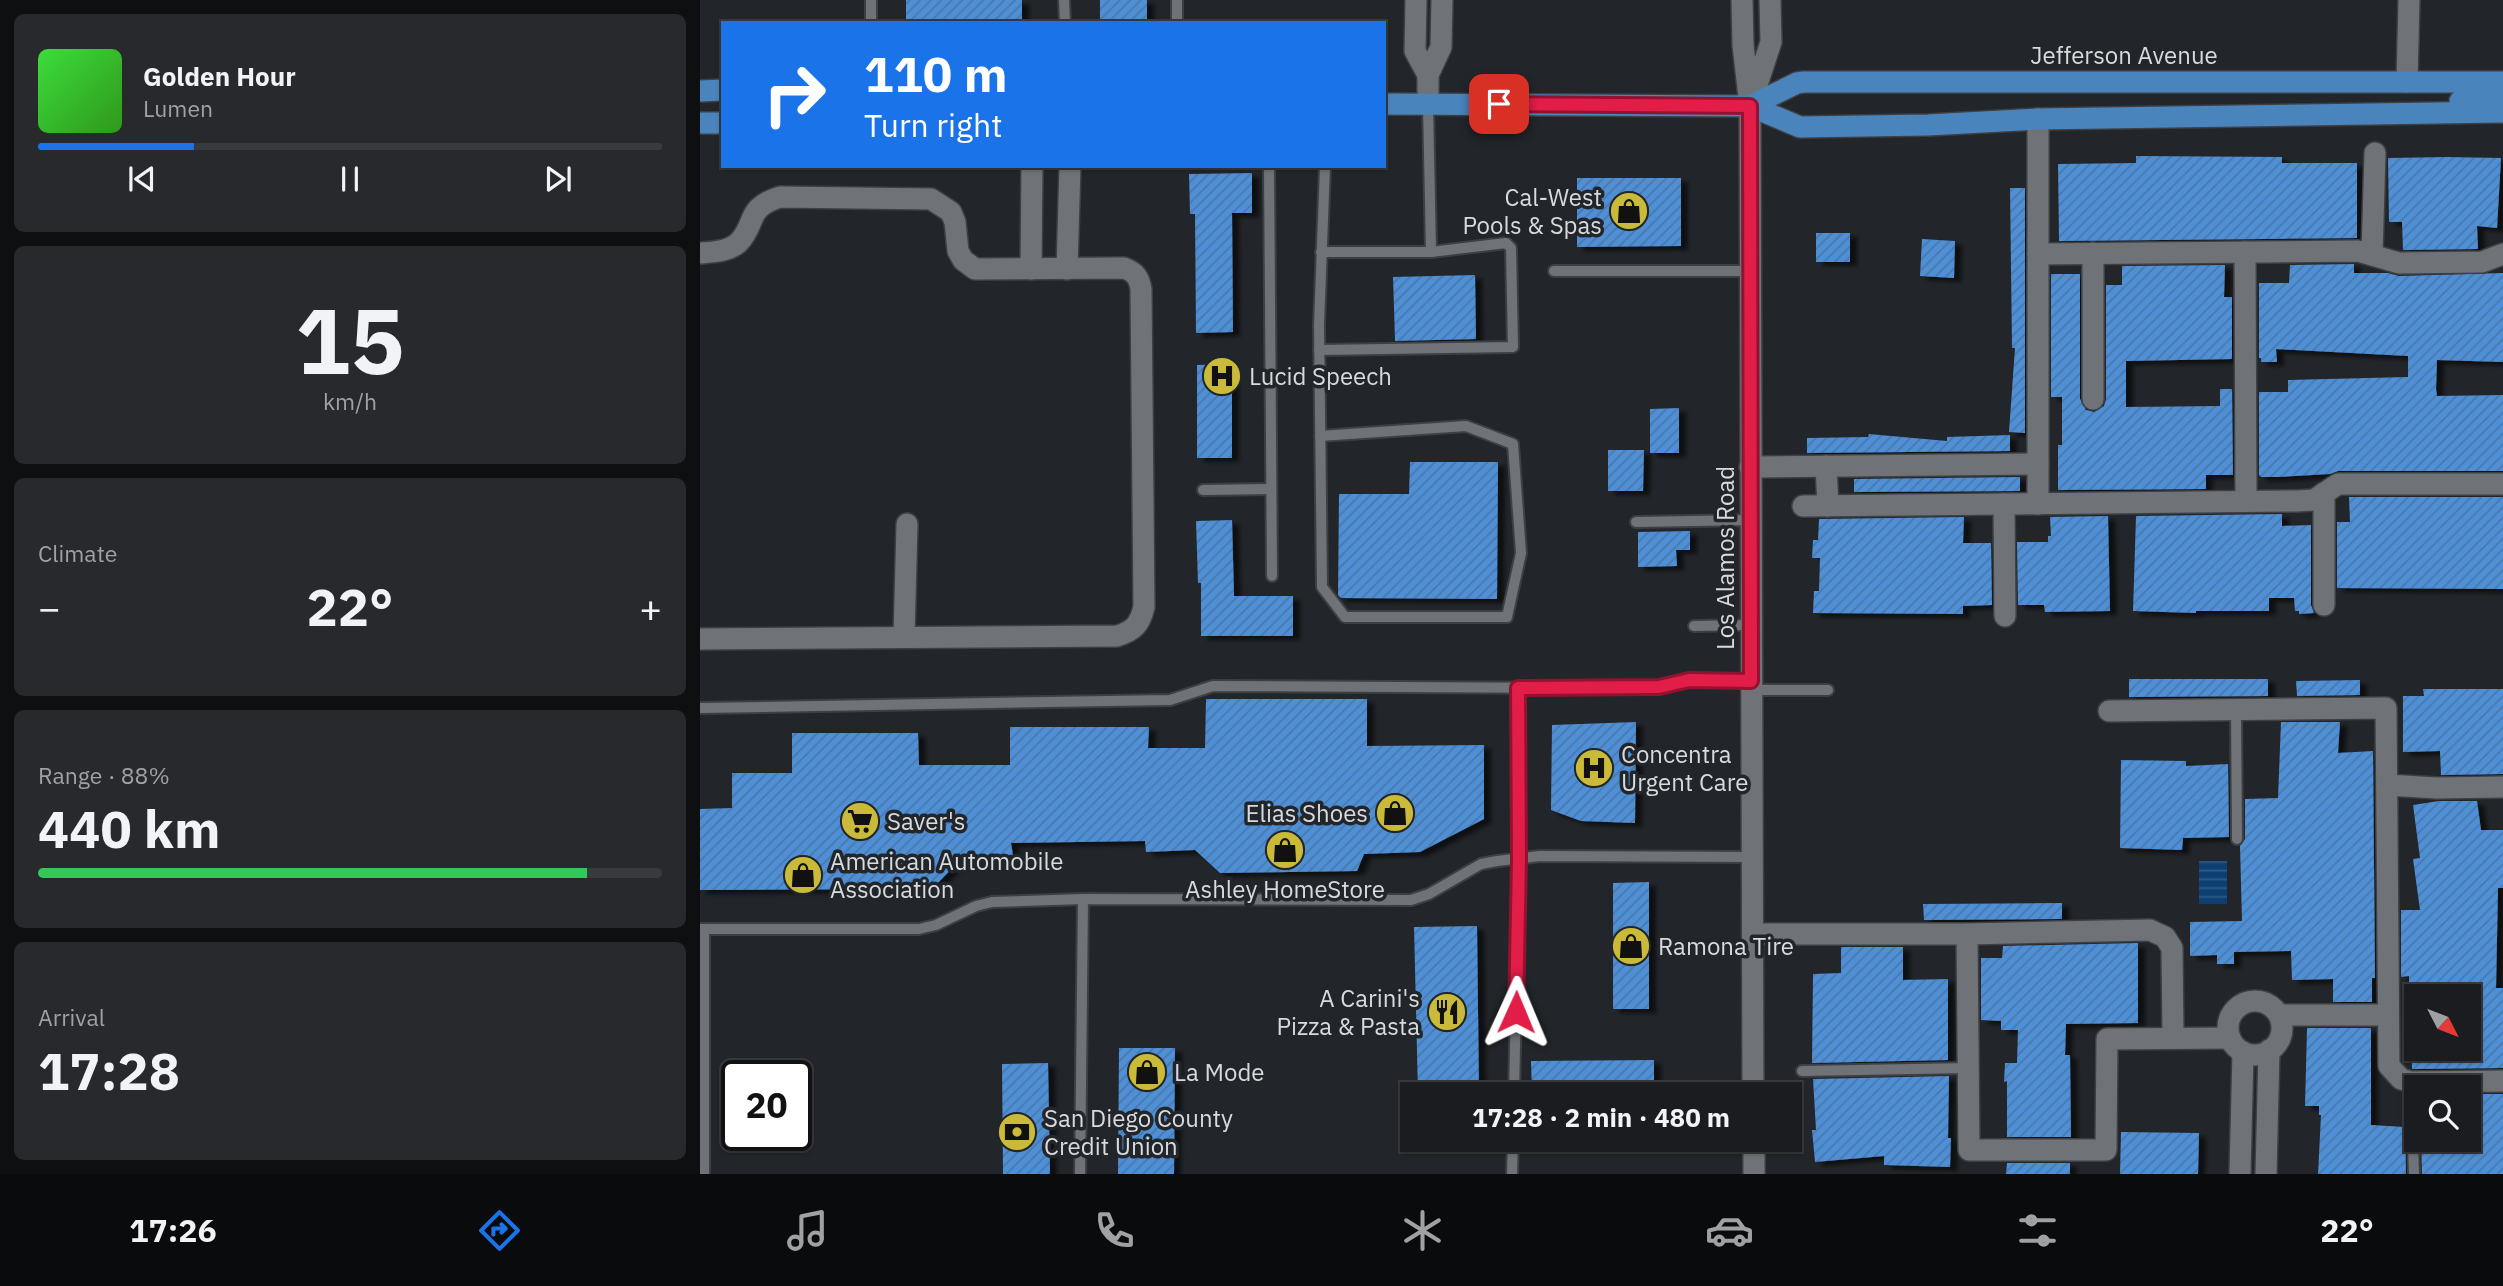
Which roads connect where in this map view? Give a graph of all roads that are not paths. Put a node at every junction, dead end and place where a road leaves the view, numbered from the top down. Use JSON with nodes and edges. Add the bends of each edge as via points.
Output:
{"nodes":[{"id":1,"x":871,"y":0,"type":"edge"},
{"id":2,"x":1064,"y":0,"type":"edge"},
{"id":3,"x":1177,"y":0,"type":"edge"},
{"id":4,"x":1742,"y":0,"type":"edge"},
{"id":5,"x":1770,"y":0,"type":"edge"},
{"id":6,"x":2409,"y":0,"type":"edge"},
{"id":7,"x":1415,"y":8,"type":"edge"},
{"id":8,"x":1442,"y":9,"type":"edge"},
{"id":9,"x":871,"y":21,"type":"edge"},
{"id":10,"x":1065,"y":21,"type":"edge"},
{"id":11,"x":1177,"y":21,"type":"edge"},
{"id":12,"x":1429,"y":75,"type":"junction"},
{"id":13,"x":2407,"y":82,"type":"junction"},
{"id":14,"x":2503,"y":82,"type":"edge"},
{"id":15,"x":721,"y":90,"type":"edge"},
{"id":16,"x":700,"y":91,"type":"edge"},
{"id":17,"x":2503,"y":96,"type":"edge"},
{"id":18,"x":1386,"y":104,"type":"edge"},
{"id":19,"x":1428,"y":104,"type":"junction"},
{"id":20,"x":1750,"y":106,"type":"junction"},
{"id":21,"x":2503,"y":112,"type":"edge"},
{"id":22,"x":2449,"y":113,"type":"junction"},
{"id":23,"x":2038,"y":119,"type":"junction"},
{"id":24,"x":700,"y":123,"type":"edge"},
{"id":25,"x":721,"y":123,"type":"edge"},
{"id":26,"x":2375,"y":153,"type":"dead end"},
{"id":27,"x":1032,"y":168,"type":"edge"},
{"id":28,"x":1070,"y":168,"type":"edge"},
{"id":29,"x":1269,"y":168,"type":"edge"},
{"id":30,"x":1325,"y":168,"type":"edge"},
{"id":31,"x":1068,"y":217,"type":"junction"},
{"id":32,"x":1031,"y":218,"type":"junction"},
{"id":33,"x":1321,"y":252,"type":"junction"},
{"id":34,"x":1431,"y":252,"type":"junction"},
{"id":35,"x":2245,"y":252,"type":"junction"},
{"id":36,"x":700,"y":253,"type":"edge"},
{"id":37,"x":2093,"y":253,"type":"junction"},
{"id":38,"x":2038,"y":254,"type":"junction"},
{"id":39,"x":2503,"y":254,"type":"edge"},
{"id":40,"x":2372,"y":256,"type":"junction"},
{"id":41,"x":1031,"y":269,"type":"junction"},
{"id":42,"x":1067,"y":269,"type":"junction"},
{"id":43,"x":1554,"y":271,"type":"dead end"},
{"id":44,"x":1749,"y":271,"type":"junction"},
{"id":45,"x":1319,"y":349,"type":"junction"},
{"id":46,"x":2093,"y":398,"type":"dead end"},
{"id":47,"x":1320,"y":436,"type":"junction"},
{"id":48,"x":2038,"y":464,"type":"junction"},
{"id":49,"x":1826,"y":466,"type":"junction"},
{"id":50,"x":1750,"y":467,"type":"junction"},
{"id":51,"x":2503,"y":484,"type":"edge"},
{"id":52,"x":1271,"y":489,"type":"junction"},
{"id":53,"x":1203,"y":490,"type":"dead end"},
{"id":54,"x":2324,"y":493,"type":"junction"},
{"id":55,"x":2246,"y":501,"type":"junction"},
{"id":56,"x":2004,"y":504,"type":"junction"},
{"id":57,"x":2038,"y":504,"type":"junction"},
{"id":58,"x":1803,"y":506,"type":"dead end"},
{"id":59,"x":1828,"y":506,"type":"junction"},
{"id":60,"x":1751,"y":520,"type":"junction"},
{"id":61,"x":1636,"y":522,"type":"dead end"},
{"id":62,"x":907,"y":524,"type":"dead end"},
{"id":63,"x":1272,"y":576,"type":"dead end"},
{"id":64,"x":2324,"y":605,"type":"dead end"},
{"id":65,"x":2005,"y":615,"type":"dead end"},
{"id":66,"x":1751,"y":625,"type":"junction"},
{"id":67,"x":1694,"y":626,"type":"dead end"},
{"id":68,"x":904,"y":637,"type":"junction"},
{"id":69,"x":700,"y":639,"type":"edge"},
{"id":70,"x":1751,"y":685,"type":"junction"},
{"id":71,"x":1518,"y":688,"type":"junction"},
{"id":72,"x":1828,"y":690,"type":"dead end"},
{"id":73,"x":700,"y":708,"type":"edge"},
{"id":74,"x":2236,"y":709,"type":"junction"},
{"id":75,"x":2109,"y":710,"type":"dead end"},
{"id":76,"x":2387,"y":785,"type":"junction"},
{"id":77,"x":2503,"y":787,"type":"edge"},
{"id":78,"x":2237,"y":839,"type":"dead end"},
{"id":79,"x":1752,"y":858,"type":"junction"},
{"id":80,"x":1519,"y":859,"type":"junction"},
{"id":81,"x":1083,"y":899,"type":"junction"},
{"id":82,"x":702,"y":929,"type":"edge"},
{"id":83,"x":1753,"y":934,"type":"junction"},
{"id":84,"x":1967,"y":934,"type":"junction"},
{"id":85,"x":2279,"y":1015,"type":"junction"},
{"id":86,"x":2388,"y":1015,"type":"junction"},
{"id":87,"x":702,"y":1035,"type":"edge"},
{"id":88,"x":2173,"y":1037,"type":"junction"},
{"id":89,"x":2236,"y":1045,"type":"junction"},
{"id":90,"x":2269,"y":1050,"type":"junction"},
{"id":91,"x":1968,"y":1068,"type":"junction"},
{"id":92,"x":1802,"y":1071,"type":"dead end"},
{"id":93,"x":2404,"y":1080,"type":"edge"},
{"id":94,"x":2481,"y":1081,"type":"edge"},
{"id":95,"x":2503,"y":1081,"type":"edge"},
{"id":96,"x":1514,"y":1082,"type":"edge"},
{"id":97,"x":1754,"y":1082,"type":"edge"},
{"id":98,"x":1513,"y":1152,"type":"edge"},
{"id":99,"x":1754,"y":1152,"type":"edge"},
{"id":100,"x":2413,"y":1152,"type":"edge"},
{"id":101,"x":702,"y":1168,"type":"edge"},
{"id":102,"x":1080,"y":1174,"type":"edge"},
{"id":103,"x":1512,"y":1174,"type":"edge"},
{"id":104,"x":1754,"y":1174,"type":"edge"},
{"id":105,"x":2240,"y":1174,"type":"edge"},
{"id":106,"x":2266,"y":1174,"type":"edge"},
{"id":107,"x":2414,"y":1174,"type":"edge"}],
"edges":[{"from":1,"to":9,"type":"lane"},
{"from":2,"to":10,"type":"lane"},
{"from":3,"to":11,"type":"lane"},
{"from":4,"to":20,"type":"street"},
{"from":5,"to":20,"type":"street","via":[[1771,42]]},
{"from":6,"to":13,"type":"street"},
{"from":7,"to":8,"type":"lane"},
{"from":7,"to":12,"type":"street","via":[[1415,51]]},
{"from":8,"to":12,"type":"street","via":[[1441,47]]},
{"from":12,"to":19,"type":"street"},
{"from":13,"to":14,"type":"main road","name":"Jefferson Avenue"},
{"from":13,"to":20,"type":"main road","name":"Jefferson Avenue","via":[[1804,82]]},
{"from":15,"to":16,"type":"main road"},
{"from":17,"to":22,"type":"main road","via":[[2460,101]]},
{"from":18,"to":19,"type":"main road","name":"Jefferson Avenue"},
{"from":19,"to":20,"type":"main road","name":"Jefferson Avenue"},
{"from":19,"to":34,"type":"lane"},
{"from":20,"to":23,"type":"main road","name":"Jefferson Avenue","via":[[1800,127]]},
{"from":20,"to":44,"type":"street","name":"Los Alamos Road"},
{"from":21,"to":22,"type":"main road","name":"Jefferson Avenue"},
{"from":22,"to":23,"type":"main road","name":"Jefferson Avenue"},
{"from":23,"to":38,"type":"street"},
{"from":24,"to":25,"type":"main road"},
{"from":26,"to":40,"type":"street"},
{"from":27,"to":32,"type":"street"},
{"from":28,"to":31,"type":"street"},
{"from":29,"to":52,"type":"lane"},
{"from":30,"to":33,"type":"lane"},
{"from":31,"to":32,"type":"street"},
{"from":31,"to":42,"type":"street"},
{"from":32,"to":41,"type":"street"},
{"from":33,"to":34,"type":"lane"},
{"from":33,"to":45,"type":"lane"},
{"from":34,"to":45,"type":"lane","via":[[1506,243],[1511,248],[1513,347]]},
{"from":35,"to":37,"type":"street"},
{"from":35,"to":40,"type":"street","via":[[2358,251]]},
{"from":35,"to":55,"type":"street"},
{"from":36,"to":41,"type":"street","via":[[720,251],[739,242],[757,211],[780,197],[907,197],[932,199],[951,212],[958,251],[975,270]]},
{"from":37,"to":38,"type":"street"},
{"from":37,"to":46,"type":"street"},
{"from":38,"to":48,"type":"street"},
{"from":39,"to":40,"type":"street","via":[[2482,262],[2399,263]]},
{"from":41,"to":42,"type":"street"},
{"from":42,"to":68,"type":"street","via":[[1124,268],[1133,271],[1141,289],[1141,620],[1128,633],[1117,636]]},
{"from":43,"to":44,"type":"lane"},
{"from":44,"to":50,"type":"street","name":"Los Alamos Road"},
{"from":45,"to":47,"type":"lane"},
{"from":47,"to":47,"type":"lane","via":[[1322,587],[1345,617],[1507,617],[1521,554],[1513,444],[1466,426]]},
{"from":48,"to":49,"type":"street"},
{"from":48,"to":57,"type":"street"},
{"from":49,"to":50,"type":"street"},
{"from":49,"to":59,"type":"street"},
{"from":50,"to":60,"type":"street","name":"Los Alamos Road"},
{"from":51,"to":54,"type":"street","via":[[2338,484]]},
{"from":52,"to":53,"type":"lane"},
{"from":52,"to":63,"type":"lane"},
{"from":54,"to":55,"type":"street","via":[[2314,499]]},
{"from":54,"to":64,"type":"street"},
{"from":55,"to":57,"type":"street"},
{"from":56,"to":57,"type":"street"},
{"from":56,"to":59,"type":"street"},
{"from":56,"to":65,"type":"street"},
{"from":58,"to":59,"type":"street"},
{"from":60,"to":61,"type":"lane"},
{"from":60,"to":66,"type":"street","name":"Los Alamos Road"},
{"from":62,"to":68,"type":"street"},
{"from":66,"to":67,"type":"lane"},
{"from":66,"to":70,"type":"street","name":"Los Alamos Road"},
{"from":68,"to":69,"type":"street"},
{"from":70,"to":71,"type":"lane","via":[[1689,680],[1659,687]]},
{"from":70,"to":72,"type":"lane"},
{"from":70,"to":79,"type":"street","name":"Los Alamos Road"},
{"from":71,"to":73,"type":"lane","via":[[1213,686],[1170,700]]},
{"from":71,"to":80,"type":"lane"},
{"from":74,"to":75,"type":"street"},
{"from":74,"to":76,"type":"street","via":[[2386,708]]},
{"from":74,"to":78,"type":"lane"},
{"from":76,"to":77,"type":"street"},
{"from":76,"to":86,"type":"street"},
{"from":79,"to":80,"type":"lane"},
{"from":79,"to":83,"type":"street","name":"Los Alamos Road"},
{"from":80,"to":81,"type":"lane","via":[[1481,864],[1411,900]]},
{"from":80,"to":96,"type":"lane"},
{"from":81,"to":82,"type":"lane","via":[[992,902],[919,929]]},
{"from":81,"to":102,"type":"lane"},
{"from":82,"to":87,"type":"lane"},
{"from":83,"to":84,"type":"street"},
{"from":83,"to":97,"type":"street","name":"Los Alamos Road"},
{"from":84,"to":88,"type":"street","via":[[2150,930],[2165,937],[2172,948]]},
{"from":84,"to":91,"type":"street"},
{"from":85,"to":86,"type":"street"},
{"from":85,"to":89,"type":"street","via":[[2259,1001],[2243,1003],[2228,1022]]},
{"from":85,"to":90,"type":"street","via":[[2280,1038]]},
{"from":86,"to":93,"type":"street","via":[[2389,1066]]},
{"from":87,"to":101,"type":"lane"},
{"from":88,"to":89,"type":"street"},
{"from":88,"to":91,"type":"street","via":[[2107,1039],[2106,1150],[1969,1150]]},
{"from":89,"to":90,"type":"street","via":[[2256,1055]]},
{"from":89,"to":105,"type":"street"},
{"from":90,"to":106,"type":"street"},
{"from":91,"to":92,"type":"lane"},
{"from":94,"to":95,"type":"street"},
{"from":98,"to":103,"type":"lane"},
{"from":99,"to":104,"type":"street"},
{"from":100,"to":107,"type":"lane"}]}
